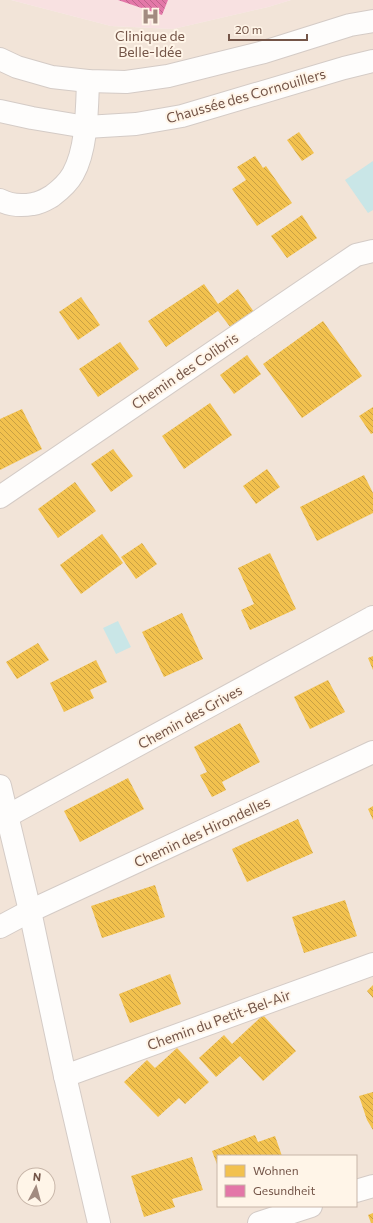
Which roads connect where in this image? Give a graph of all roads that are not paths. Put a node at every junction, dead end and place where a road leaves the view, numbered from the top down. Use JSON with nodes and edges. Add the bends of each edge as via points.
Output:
{"nodes":[{"id":1,"x":373,"y":21,"type":"edge"},
{"id":2,"x":0,"y":59,"type":"edge"},
{"id":3,"x":373,"y":61,"type":"edge"},
{"id":4,"x":88,"y":81,"type":"junction"},
{"id":5,"x":0,"y":111,"type":"edge"},
{"id":6,"x":86,"y":127,"type":"junction"},
{"id":7,"x":0,"y":200,"type":"edge"},
{"id":8,"x":373,"y":251,"type":"edge"},
{"id":9,"x":0,"y":497,"type":"edge"},
{"id":10,"x":373,"y":617,"type":"edge"},
{"id":11,"x":373,"y":752,"type":"edge"},
{"id":12,"x":0,"y":786,"type":"edge"},
{"id":13,"x":3,"y":818,"type":"edge"},
{"id":14,"x":30,"y":911,"type":"junction"},
{"id":15,"x":0,"y":927,"type":"edge"},
{"id":16,"x":373,"y":964,"type":"edge"},
{"id":17,"x":65,"y":1076,"type":"junction"},
{"id":18,"x":373,"y":1186,"type":"edge"},
{"id":19,"x":357,"y":1191,"type":"edge"},
{"id":20,"x":308,"y":1207,"type":"edge"},
{"id":21,"x":99,"y":1223,"type":"edge"},
{"id":22,"x":259,"y":1223,"type":"edge"}],
"edges":[{"from":1,"to":4,"type":"street","via":[[350,25],[264,52],[168,76],[126,82]]},
{"from":2,"to":4,"type":"street","via":[[52,77]]},
{"from":3,"to":6,"type":"street","name":"Chaussée des Cornouillers","via":[[182,116],[136,124]]},
{"from":4,"to":6,"type":"street"},
{"from":5,"to":6,"type":"street","name":"Chaussée des Cornouillers"},
{"from":6,"to":7,"type":"street","via":[[73,175],[62,189],[41,203],[20,206]]},
{"from":8,"to":9,"type":"street","name":"Chemin des Colibris","via":[[356,255]]},
{"from":10,"to":13,"type":"street","name":"Chemin des Grives"},
{"from":11,"to":14,"type":"street","name":"Chemin des Hirondelles"},
{"from":12,"to":13,"type":"street"},
{"from":13,"to":14,"type":"street"},
{"from":14,"to":15,"type":"street"},
{"from":14,"to":17,"type":"street"},
{"from":16,"to":17,"type":"street","name":"Chemin du Petit-Bel-Air"},
{"from":17,"to":21,"type":"street"},
{"from":18,"to":19,"type":"street"},
{"from":20,"to":22,"type":"street"}]}
